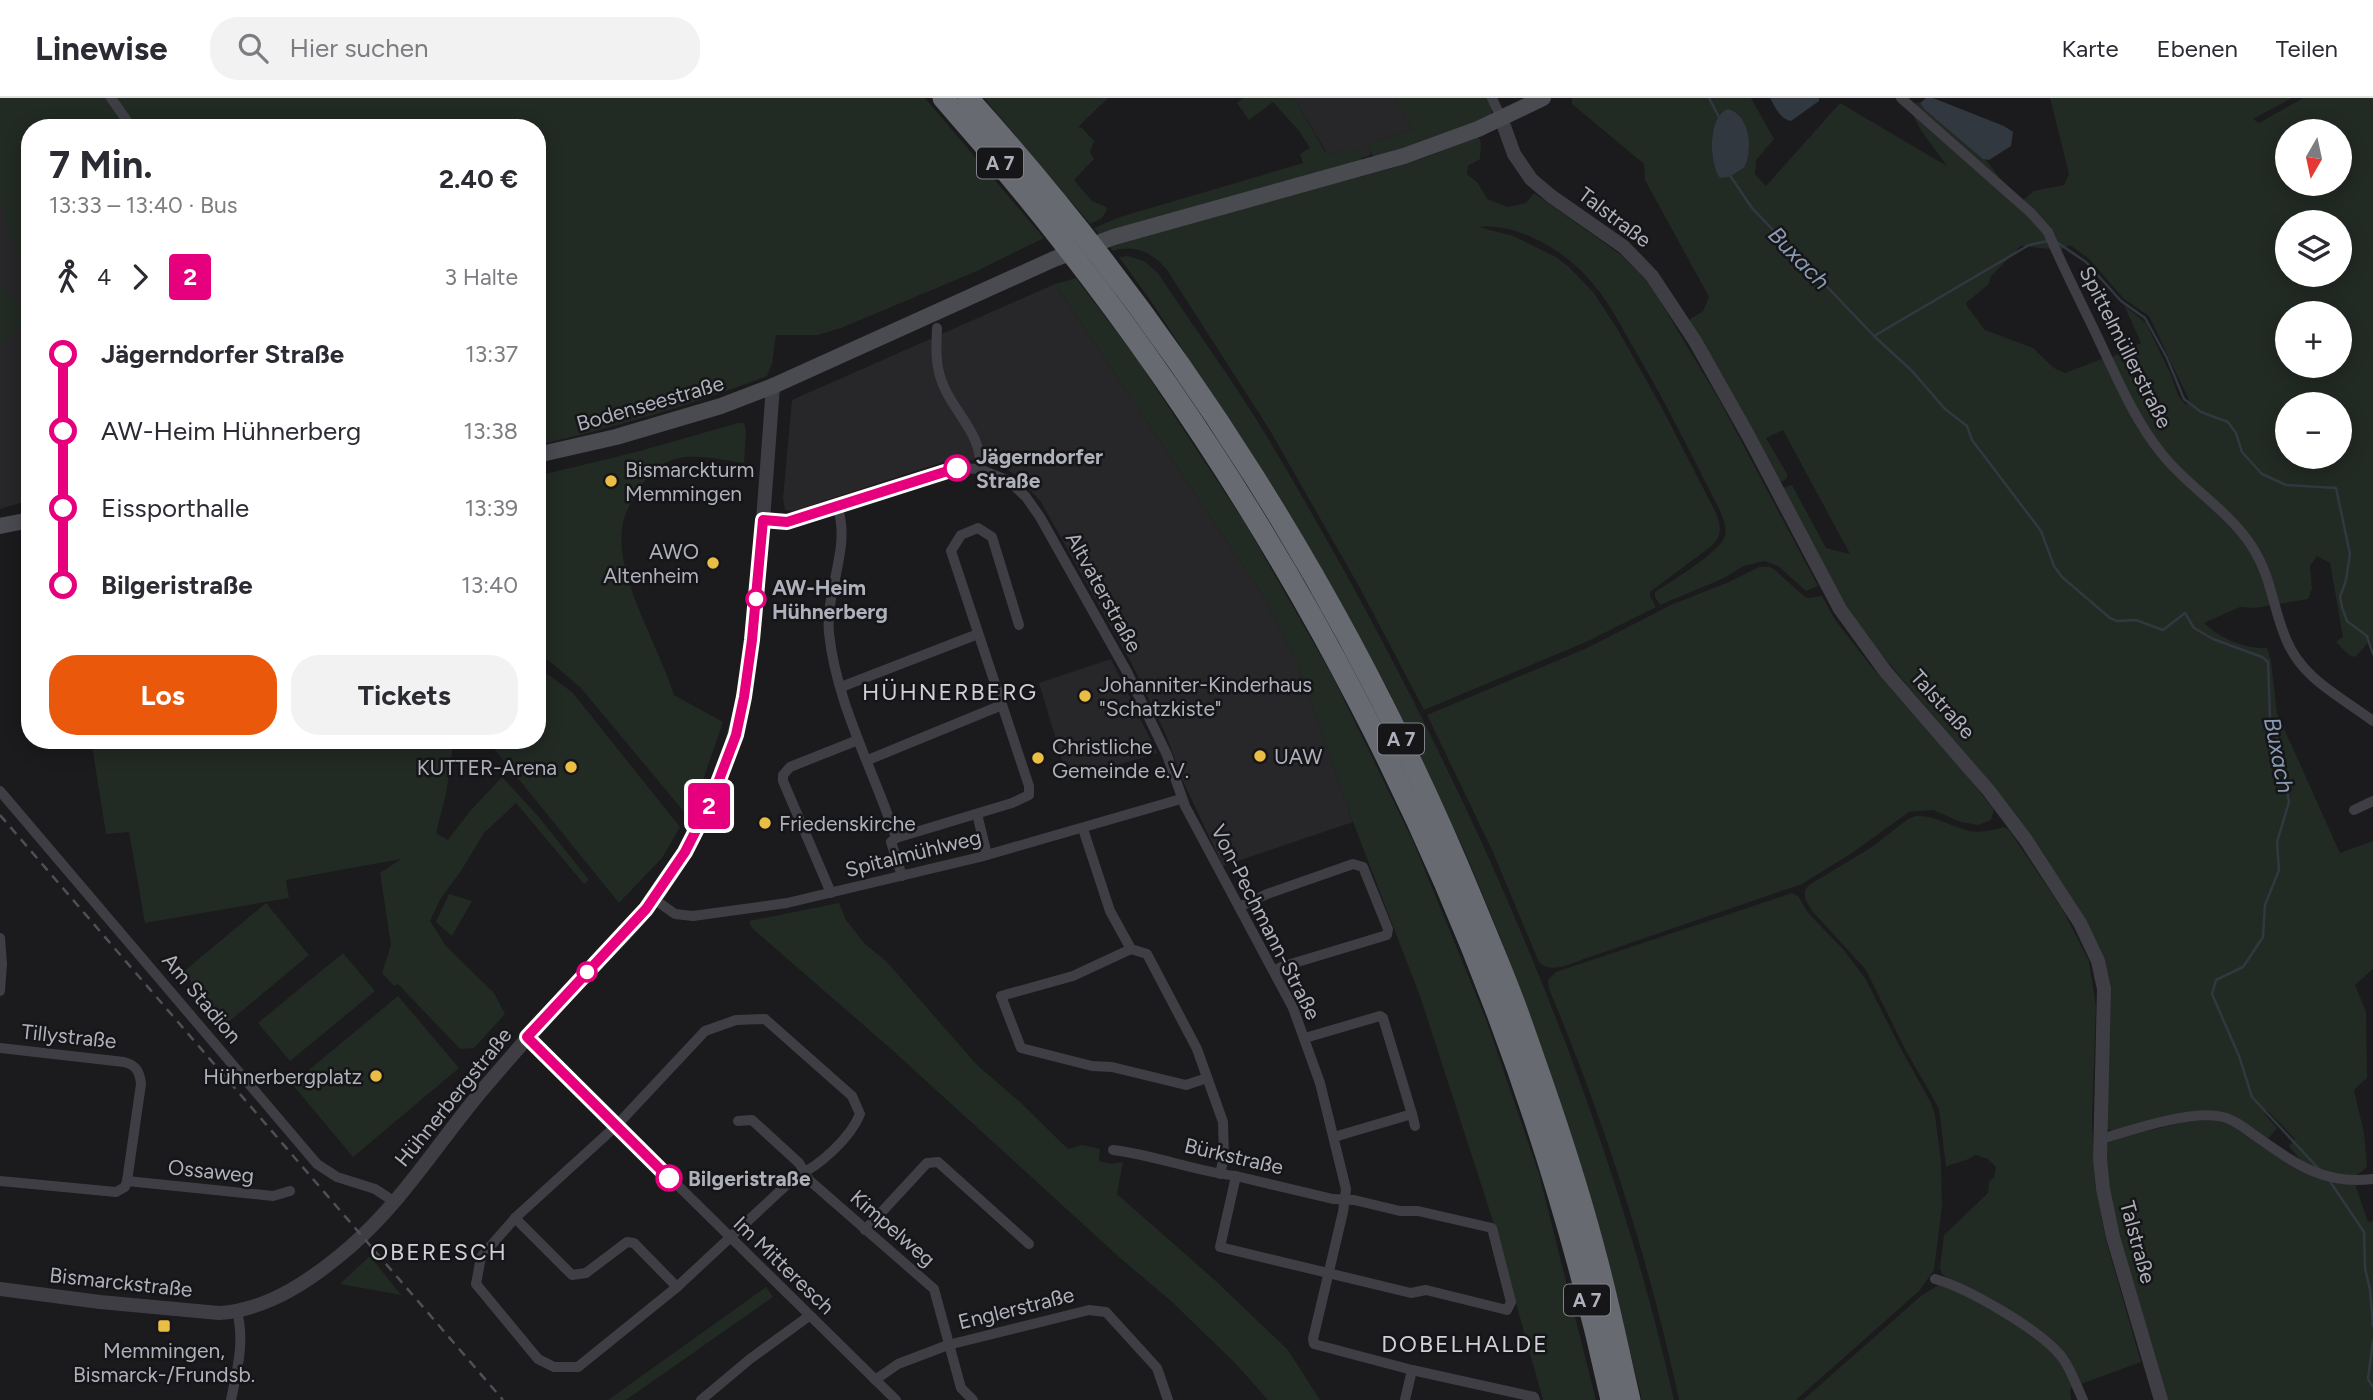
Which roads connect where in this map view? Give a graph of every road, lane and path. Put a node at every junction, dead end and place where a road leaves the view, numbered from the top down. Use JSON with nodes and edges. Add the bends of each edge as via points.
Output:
{"nodes":[{"id":1,"x":111,"y":98,"type":"edge"},
{"id":2,"x":943,"y":98,"type":"edge"},
{"id":3,"x":968,"y":98,"type":"edge"},
{"id":4,"x":1492,"y":98,"type":"edge"},
{"id":5,"x":1543,"y":98,"type":"edge"},
{"id":6,"x":1901,"y":98,"type":"edge"},
{"id":7,"x":1502,"y":118,"type":"junction"},
{"id":8,"x":126,"y":119,"type":"edge"},
{"id":9,"x":1064,"y":226,"type":"junction"},
{"id":10,"x":1103,"y":276,"type":"junction"},
{"id":11,"x":937,"y":328,"type":"dead end"},
{"id":12,"x":774,"y":386,"type":"junction"},
{"id":13,"x":546,"y":452,"type":"edge"},
{"id":14,"x":979,"y":469,"type":"junction"},
{"id":15,"x":837,"y":506,"type":"junction"},
{"id":16,"x":763,"y":520,"type":"junction"},
{"id":17,"x":21,"y":522,"type":"edge"},
{"id":18,"x":0,"y":526,"type":"edge"},
{"id":19,"x":1019,"y":625,"type":"dead end"},
{"id":20,"x":978,"y":634,"type":"junction"},
{"id":21,"x":841,"y":687,"type":"junction"},
{"id":22,"x":1002,"y":705,"type":"junction"},
{"id":23,"x":2373,"y":722,"type":"edge"},
{"id":24,"x":858,"y":740,"type":"junction"},
{"id":25,"x":868,"y":760,"type":"junction"},
{"id":26,"x":0,"y":791,"type":"edge"},
{"id":27,"x":1181,"y":799,"type":"junction"},
{"id":28,"x":2373,"y":802,"type":"edge"},
{"id":29,"x":2354,"y":810,"type":"dead end"},
{"id":30,"x":977,"y":814,"type":"junction"},
{"id":31,"x":1083,"y":828,"type":"junction"},
{"id":32,"x":896,"y":838,"type":"junction"},
{"id":33,"x":987,"y":855,"type":"junction"},
{"id":34,"x":902,"y":876,"type":"junction"},
{"id":35,"x":831,"y":893,"type":"junction"},
{"id":36,"x":654,"y":899,"type":"junction"},
{"id":37,"x":1239,"y":907,"type":"junction"},
{"id":38,"x":0,"y":938,"type":"edge"},
{"id":39,"x":1131,"y":949,"type":"junction"},
{"id":40,"x":1274,"y":971,"type":"junction"},
{"id":41,"x":0,"y":991,"type":"edge"},
{"id":42,"x":527,"y":1037,"type":"junction"},
{"id":43,"x":1305,"y":1038,"type":"junction"},
{"id":44,"x":0,"y":1048,"type":"edge"},
{"id":45,"x":1208,"y":1078,"type":"junction"},
{"id":46,"x":738,"y":1121,"type":"dead end"},
{"id":47,"x":616,"y":1126,"type":"junction"},
{"id":48,"x":1334,"y":1137,"type":"junction"},
{"id":49,"x":2101,"y":1139,"type":"junction"},
{"id":50,"x":1113,"y":1150,"type":"dead end"},
{"id":51,"x":805,"y":1172,"type":"junction"},
{"id":52,"x":1220,"y":1174,"type":"junction"},
{"id":53,"x":1236,"y":1176,"type":"junction"},
{"id":54,"x":2373,"y":1179,"type":"edge"},
{"id":55,"x":0,"y":1181,"type":"edge"},
{"id":56,"x":127,"y":1181,"type":"junction"},
{"id":57,"x":290,"y":1191,"type":"dead end"},
{"id":58,"x":1345,"y":1200,"type":"junction"},
{"id":59,"x":395,"y":1202,"type":"junction"},
{"id":60,"x":515,"y":1218,"type":"junction"},
{"id":61,"x":865,"y":1230,"type":"junction"},
{"id":62,"x":730,"y":1239,"type":"junction"},
{"id":63,"x":1029,"y":1244,"type":"dead end"},
{"id":64,"x":1328,"y":1273,"type":"junction"},
{"id":65,"x":1936,"y":1279,"type":"dead end"},
{"id":66,"x":677,"y":1287,"type":"junction"},
{"id":67,"x":0,"y":1289,"type":"edge"},
{"id":68,"x":237,"y":1311,"type":"junction"},
{"id":69,"x":809,"y":1316,"type":"junction"},
{"id":70,"x":948,"y":1345,"type":"junction"},
{"id":71,"x":1412,"y":1370,"type":"junction"},
{"id":72,"x":875,"y":1380,"type":"junction"},
{"id":73,"x":231,"y":1400,"type":"edge"},
{"id":74,"x":701,"y":1400,"type":"edge"},
{"id":75,"x":895,"y":1400,"type":"edge"},
{"id":76,"x":973,"y":1400,"type":"edge"},
{"id":77,"x":1168,"y":1400,"type":"edge"},
{"id":78,"x":1405,"y":1400,"type":"edge"},
{"id":79,"x":1535,"y":1400,"type":"edge"},
{"id":80,"x":1611,"y":1400,"type":"edge"},
{"id":81,"x":1630,"y":1400,"type":"edge"},
{"id":82,"x":2083,"y":1400,"type":"edge"},
{"id":83,"x":2161,"y":1400,"type":"edge"}],
"edges":[{"from":1,"to":8,"type":"street"},
{"from":2,"to":9,"type":"highway","number":"A 7"},
{"from":3,"to":9,"type":"highway","number":"A 7"},
{"from":4,"to":7,"type":"street"},
{"from":5,"to":7,"type":"main road","name":"Bodenseestraße"},
{"from":6,"to":23,"type":"street","name":"Spittelmüllerstraße","via":[[2048,232],[2149,436],[2251,545],[2273,592],[2286,640],[2305,671]]},
{"from":7,"to":12,"type":"main road","name":"Bodenseestraße","via":[[1404,156],[1114,237],[1054,259]]},
{"from":7,"to":49,"type":"street","name":"Talstraße","via":[[1514,153],[1531,179],[1624,247],[1659,285],[1748,435],[1840,609],[1885,671],[1989,791],[2067,901],[2098,961],[2104,989]]},
{"from":9,"to":10,"type":"highway","number":"A 7"},
{"from":10,"to":80,"type":"highway","number":"A 7","via":[[1256,519],[1342,668],[1397,778],[1471,945],[1537,1123],[1569,1228]]},
{"from":10,"to":81,"type":"highway","number":"A 7","via":[[1169,350],[1294,544],[1353,646],[1446,834],[1549,1102],[1596,1254]]},
{"from":11,"to":14,"type":"street","via":[[938,369],[945,391],[976,442]]},
{"from":12,"to":13,"type":"main road","name":"Bodenseestraße","via":[[694,414]]},
{"from":12,"to":16,"type":"street","name":"Hühnerbergstraße"},
{"from":14,"to":15,"type":"street","via":[[957,468]]},
{"from":14,"to":27,"type":"street","name":"Altvaterstraße","via":[[1009,481],[1040,517],[1127,672],[1167,755]]},
{"from":15,"to":16,"type":"street","via":[[787,522]]},
{"from":15,"to":21,"type":"street","via":[[842,527],[829,630]]},
{"from":16,"to":36,"type":"street","name":"Hühnerbergstraße","via":[[750,661],[736,735],[698,829]]},
{"from":17,"to":18,"type":"main road"},
{"from":19,"to":20,"type":"street","via":[[992,537],[978,527],[961,535],[951,551]]},
{"from":20,"to":21,"type":"street"},
{"from":20,"to":22,"type":"street"},
{"from":21,"to":24,"type":"street"},
{"from":22,"to":25,"type":"street"},
{"from":22,"to":30,"type":"street","via":[[1029,795]]},
{"from":24,"to":25,"type":"street"},
{"from":24,"to":35,"type":"street","via":[[790,767],[783,775]]},
{"from":25,"to":32,"type":"street"},
{"from":26,"to":59,"type":"street","name":"Am Stadion","via":[[317,1164]]},
{"from":27,"to":31,"type":"street","name":"Spitalmühlweg"},
{"from":27,"to":37,"type":"street","name":"Von-Pechmann-Straße"},
{"from":28,"to":29,"type":"street"},
{"from":30,"to":32,"type":"street"},
{"from":30,"to":33,"type":"street"},
{"from":31,"to":33,"type":"street","name":"Spitalmühlweg"},
{"from":31,"to":39,"type":"street","via":[[1110,911]]},
{"from":32,"to":34,"type":"street","via":[[891,842]]},
{"from":33,"to":34,"type":"street","name":"Spitalmühlweg"},
{"from":34,"to":35,"type":"street","name":"Spitalmühlweg"},
{"from":35,"to":36,"type":"street","name":"Spitalmühlweg","via":[[693,916],[676,914]]},
{"from":36,"to":42,"type":"street","name":"Hühnerbergstraße"},
{"from":37,"to":40,"type":"street","name":"Von-Pechmann-Straße"},
{"from":37,"to":40,"type":"street","via":[[1353,864],[1363,867],[1387,935]]},
{"from":38,"to":41,"type":"street"},
{"from":39,"to":45,"type":"street","via":[[1147,954]]},
{"from":39,"to":45,"type":"street","via":[[1073,976],[1001,996],[1021,1048],[1186,1085]]},
{"from":40,"to":43,"type":"street","name":"Von-Pechmann-Straße"},
{"from":42,"to":47,"type":"street","name":"Im Mitteresch"},
{"from":42,"to":59,"type":"street","name":"Hühnerbergstraße"},
{"from":43,"to":48,"type":"street","name":"Von-Pechmann-Straße"},
{"from":43,"to":48,"type":"street","via":[[1383,1018],[1413,1120]]},
{"from":44,"to":56,"type":"street","name":"Tillystraße","via":[[134,1066],[141,1078],[141,1093]]},
{"from":45,"to":52,"type":"street","via":[[1223,1122]]},
{"from":46,"to":51,"type":"street","name":"Kimpelweg","via":[[751,1120]]},
{"from":47,"to":51,"type":"street","via":[[705,1031],[736,1020],[765,1019],[852,1096],[860,1114],[855,1127]]},
{"from":47,"to":60,"type":"street"},
{"from":47,"to":62,"type":"street","name":"Im Mitteresch"},
{"from":48,"to":58,"type":"street","name":"Von-Pechmann-Straße"},
{"from":49,"to":54,"type":"street","via":[[2196,1116],[2220,1116],[2320,1175]]},
{"from":49,"to":83,"type":"street","name":"Talstraße","via":[[2109,1221]]},
{"from":50,"to":52,"type":"street","name":"Bürkstraße"},
{"from":51,"to":61,"type":"street","name":"Kimpelweg"},
{"from":51,"to":62,"type":"street"},
{"from":52,"to":53,"type":"street","name":"Bürkstraße"},
{"from":53,"to":58,"type":"street","name":"Bürkstraße"},
{"from":53,"to":64,"type":"street","via":[[1220,1247]]},
{"from":55,"to":56,"type":"street","via":[[116,1192]]},
{"from":56,"to":57,"type":"street","name":"Ossaweg","via":[[273,1196]]},
{"from":58,"to":64,"type":"street","name":"Von-Pechmann-Straße"},
{"from":58,"to":64,"type":"street","name":"Bürkstraße","via":[[1492,1228],[1511,1302],[1507,1310]]},
{"from":59,"to":68,"type":"street","name":"Hühnerbergstraße","via":[[321,1270],[268,1301]]},
{"from":60,"to":66,"type":"street","via":[[572,1275],[586,1273],[627,1242],[634,1243]]},
{"from":60,"to":66,"type":"street","via":[[481,1257],[476,1284],[538,1359],[554,1367],[578,1367]]},
{"from":61,"to":63,"type":"street","via":[[927,1163],[938,1162]]},
{"from":61,"to":70,"type":"street","name":"Kimpelweg","via":[[934,1289]]},
{"from":62,"to":66,"type":"street"},
{"from":62,"to":69,"type":"street","name":"Im Mitteresch"},
{"from":64,"to":71,"type":"street","name":"Von-Pechmann-Straße","via":[[1314,1344]]},
{"from":65,"to":82,"type":"street","via":[[1974,1295],[2051,1345]]},
{"from":67,"to":68,"type":"street","name":"Bismarckstraße","via":[[168,1309]]},
{"from":68,"to":73,"type":"street","via":[[239,1351]]},
{"from":69,"to":72,"type":"street","name":"Im Mitteresch"},
{"from":69,"to":74,"type":"street"},
{"from":70,"to":72,"type":"street","name":"Englerstraße","via":[[898,1364]]},
{"from":70,"to":76,"type":"street","name":"Kimpelweg","via":[[961,1388]]},
{"from":70,"to":77,"type":"street","name":"Englerstraße","via":[[1088,1310],[1106,1312],[1157,1368]]},
{"from":71,"to":78,"type":"street"},
{"from":71,"to":79,"type":"street"},
{"from":72,"to":75,"type":"street","name":"Im Mitteresch"}]}
